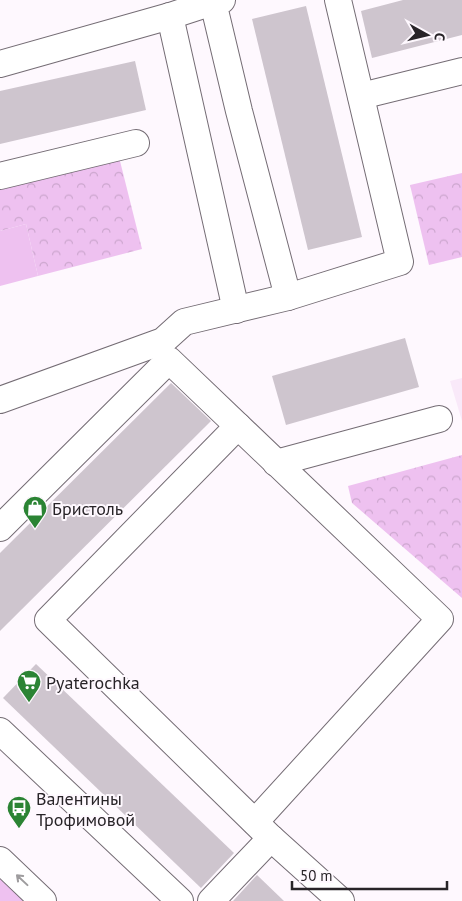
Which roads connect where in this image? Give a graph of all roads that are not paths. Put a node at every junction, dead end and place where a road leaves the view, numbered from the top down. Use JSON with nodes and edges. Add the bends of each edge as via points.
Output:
{"nodes":[{"id":1,"x":338,"y":0,"type":"edge"},
{"id":2,"x":217,"y":1,"type":"edge"},
{"id":3,"x":170,"y":16,"type":"junction"},
{"id":4,"x":0,"y":64,"type":"edge"},
{"id":5,"x":462,"y":71,"type":"edge"},
{"id":6,"x":361,"y":96,"type":"junction"},
{"id":7,"x":136,"y":143,"type":"dead end"},
{"id":8,"x":0,"y":176,"type":"edge"},
{"id":9,"x":288,"y":297,"type":"junction"},
{"id":10,"x":236,"y":310,"type":"junction"},
{"id":11,"x":166,"y":350,"type":"junction"},
{"id":12,"x":0,"y":400,"type":"edge"},
{"id":13,"x":439,"y":419,"type":"dead end"},
{"id":14,"x":238,"y":426,"type":"junction"},
{"id":15,"x":276,"y":463,"type":"junction"},
{"id":16,"x":0,"y":528,"type":"edge"},
{"id":17,"x":0,"y":731,"type":"edge"},
{"id":18,"x":263,"y":830,"type":"junction"},
{"id":19,"x":0,"y":860,"type":"edge"},
{"id":20,"x":43,"y":901,"type":"edge"},
{"id":21,"x":180,"y":901,"type":"edge"},
{"id":22,"x":212,"y":901,"type":"edge"},
{"id":23,"x":340,"y":901,"type":"edge"}],
"edges":[{"from":1,"to":6,"type":"street"},
{"from":2,"to":3,"type":"street"},
{"from":2,"to":9,"type":"street","via":[[240,111]]},
{"from":3,"to":4,"type":"street"},
{"from":3,"to":10,"type":"street"},
{"from":5,"to":6,"type":"street"},
{"from":6,"to":9,"type":"street","via":[[400,262]]},
{"from":7,"to":8,"type":"street"},
{"from":9,"to":10,"type":"street"},
{"from":10,"to":11,"type":"street","via":[[184,322]]},
{"from":11,"to":12,"type":"street"},
{"from":11,"to":14,"type":"street"},
{"from":11,"to":16,"type":"street"},
{"from":13,"to":15,"type":"street"},
{"from":14,"to":15,"type":"street"},
{"from":14,"to":18,"type":"street","via":[[48,620]]},
{"from":15,"to":18,"type":"street","via":[[440,619]]},
{"from":17,"to":21,"type":"street"},
{"from":18,"to":22,"type":"street"},
{"from":18,"to":23,"type":"street"},
{"from":20,"to":19,"type":"street","one_way":true}]}
